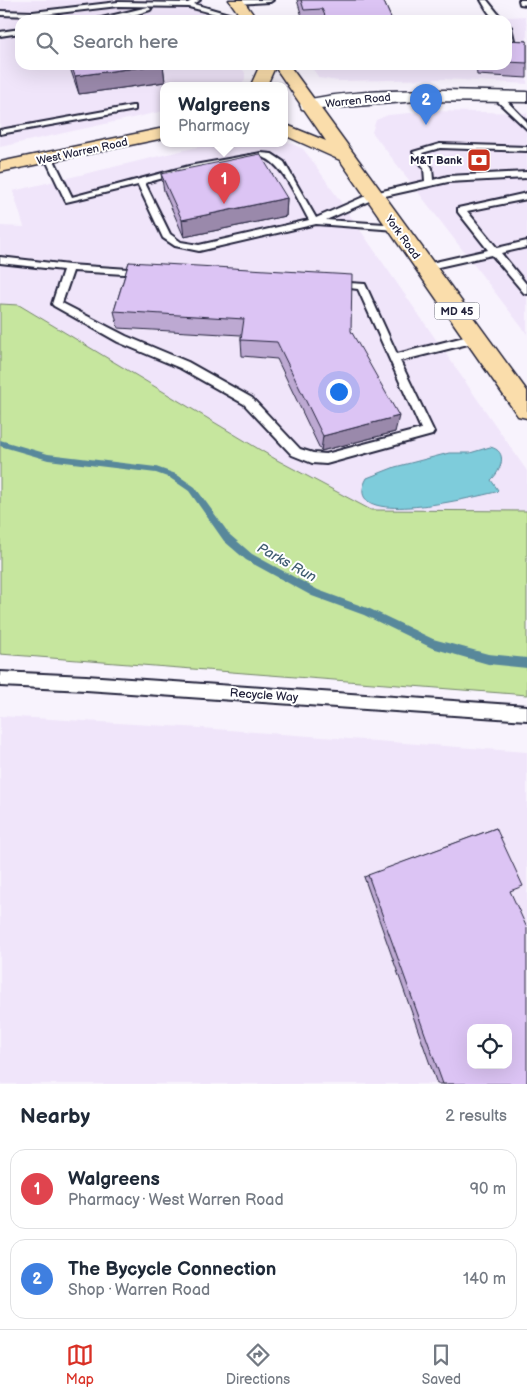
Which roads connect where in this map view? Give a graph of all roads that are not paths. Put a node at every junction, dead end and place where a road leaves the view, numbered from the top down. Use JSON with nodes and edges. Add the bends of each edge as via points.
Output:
{"nodes":[{"id":1,"x":197,"y":0,"type":"edge"},
{"id":2,"x":270,"y":0,"type":"edge"},
{"id":3,"x":484,"y":0,"type":"edge"},
{"id":4,"x":237,"y":1,"type":"edge"},
{"id":5,"x":157,"y":3,"type":"edge"},
{"id":6,"x":189,"y":5,"type":"junction"},
{"id":7,"x":0,"y":13,"type":"edge"},
{"id":8,"x":128,"y":15,"type":"edge"},
{"id":9,"x":227,"y":15,"type":"edge"},
{"id":10,"x":247,"y":15,"type":"edge"},
{"id":11,"x":494,"y":15,"type":"edge"},
{"id":12,"x":15,"y":32,"type":"edge"},
{"id":13,"x":0,"y":34,"type":"edge"},
{"id":14,"x":266,"y":70,"type":"edge"},
{"id":15,"x":283,"y":70,"type":"edge"},
{"id":16,"x":260,"y":82,"type":"edge"},
{"id":17,"x":496,"y":95,"type":"junction"},
{"id":18,"x":527,"y":97,"type":"edge"},
{"id":19,"x":300,"y":107,"type":"junction"},
{"id":20,"x":132,"y":108,"type":"dead end"},
{"id":21,"x":527,"y":127,"type":"edge"},
{"id":22,"x":288,"y":131,"type":"edge"},
{"id":23,"x":0,"y":132,"type":"edge"},
{"id":24,"x":160,"y":134,"type":"edge"},
{"id":25,"x":527,"y":149,"type":"edge"},
{"id":26,"x":345,"y":156,"type":"junction"},
{"id":27,"x":49,"y":158,"type":"junction"},
{"id":28,"x":0,"y":167,"type":"edge"},
{"id":29,"x":527,"y":175,"type":"edge"},
{"id":30,"x":140,"y":181,"type":"junction"},
{"id":31,"x":429,"y":183,"type":"junction"},
{"id":32,"x":373,"y":196,"type":"junction"},
{"id":33,"x":527,"y":196,"type":"edge"},
{"id":34,"x":314,"y":222,"type":"junction"},
{"id":35,"x":396,"y":227,"type":"junction"},
{"id":36,"x":527,"y":244,"type":"edge"},
{"id":37,"x":495,"y":252,"type":"junction"},
{"id":38,"x":0,"y":260,"type":"edge"},
{"id":39,"x":425,"y":267,"type":"junction"},
{"id":40,"x":69,"y":268,"type":"junction"},
{"id":41,"x":157,"y":273,"type":"edge"},
{"id":42,"x":323,"y":284,"type":"edge"},
{"id":43,"x":527,"y":291,"type":"edge"},
{"id":44,"x":476,"y":338,"type":"junction"},
{"id":45,"x":394,"y":359,"type":"junction"},
{"id":46,"x":527,"y":409,"type":"edge"},
{"id":47,"x":0,"y":679,"type":"edge"},
{"id":48,"x":527,"y":713,"type":"edge"}],
"edges":[{"from":1,"to":6,"type":"lane"},
{"from":2,"to":4,"type":"lane"},
{"from":3,"to":11,"type":"lane"},
{"from":4,"to":10,"type":"main road"},
{"from":5,"to":6,"type":"lane"},
{"from":5,"to":7,"type":"lane","via":[[33,14]]},
{"from":5,"to":8,"type":"lane"},
{"from":6,"to":9,"type":"lane"},
{"from":12,"to":13,"type":"lane"},
{"from":14,"to":16,"type":"main road"},
{"from":15,"to":19,"type":"main road","name":"York Road","number":"MD 45"},
{"from":17,"to":18,"type":"street","name":"Warren Road"},
{"from":17,"to":19,"type":"street","name":"Warren Road","via":[[388,96]]},
{"from":17,"to":21,"type":"lane"},
{"from":19,"to":26,"type":"main road","name":"York Road","number":"MD 45"},
{"from":20,"to":23,"type":"lane"},
{"from":22,"to":26,"type":"main road"},
{"from":24,"to":27,"type":"main road","name":"West Warren Road"},
{"from":25,"to":31,"type":"lane","via":[[440,146],[417,152],[428,168]]},
{"from":26,"to":32,"type":"main road","name":"York Road","number":"MD 45"},
{"from":27,"to":28,"type":"main road","name":"West Warren Road"},
{"from":27,"to":30,"type":"lane","via":[[69,200]]},
{"from":29,"to":31,"type":"lane"},
{"from":30,"to":34,"type":"lane","via":[[248,156],[269,156],[281,164]]},
{"from":30,"to":34,"type":"lane","via":[[166,236],[178,244],[199,248]]},
{"from":31,"to":32,"type":"lane"},
{"from":32,"to":34,"type":"lane"},
{"from":32,"to":35,"type":"main road","name":"York Road","number":"MD 45"},
{"from":33,"to":37,"type":"lane","via":[[461,210]]},
{"from":34,"to":35,"type":"lane"},
{"from":35,"to":39,"type":"main road","name":"York Road","number":"MD 45"},
{"from":36,"to":37,"type":"lane"},
{"from":37,"to":39,"type":"lane"},
{"from":37,"to":43,"type":"lane"},
{"from":38,"to":40,"type":"lane"},
{"from":39,"to":44,"type":"main road","name":"York Road","number":"MD 45"},
{"from":40,"to":41,"type":"lane"},
{"from":40,"to":45,"type":"lane","via":[[57,304],[122,339],[184,365],[248,402],[296,452],[312,458],[326,459],[428,432]]},
{"from":42,"to":45,"type":"lane","via":[[362,286]]},
{"from":44,"to":45,"type":"lane"},
{"from":44,"to":46,"type":"main road","name":"York Road","number":"MD 45"},
{"from":47,"to":48,"type":"lane","name":"Recycle Way"}]}
